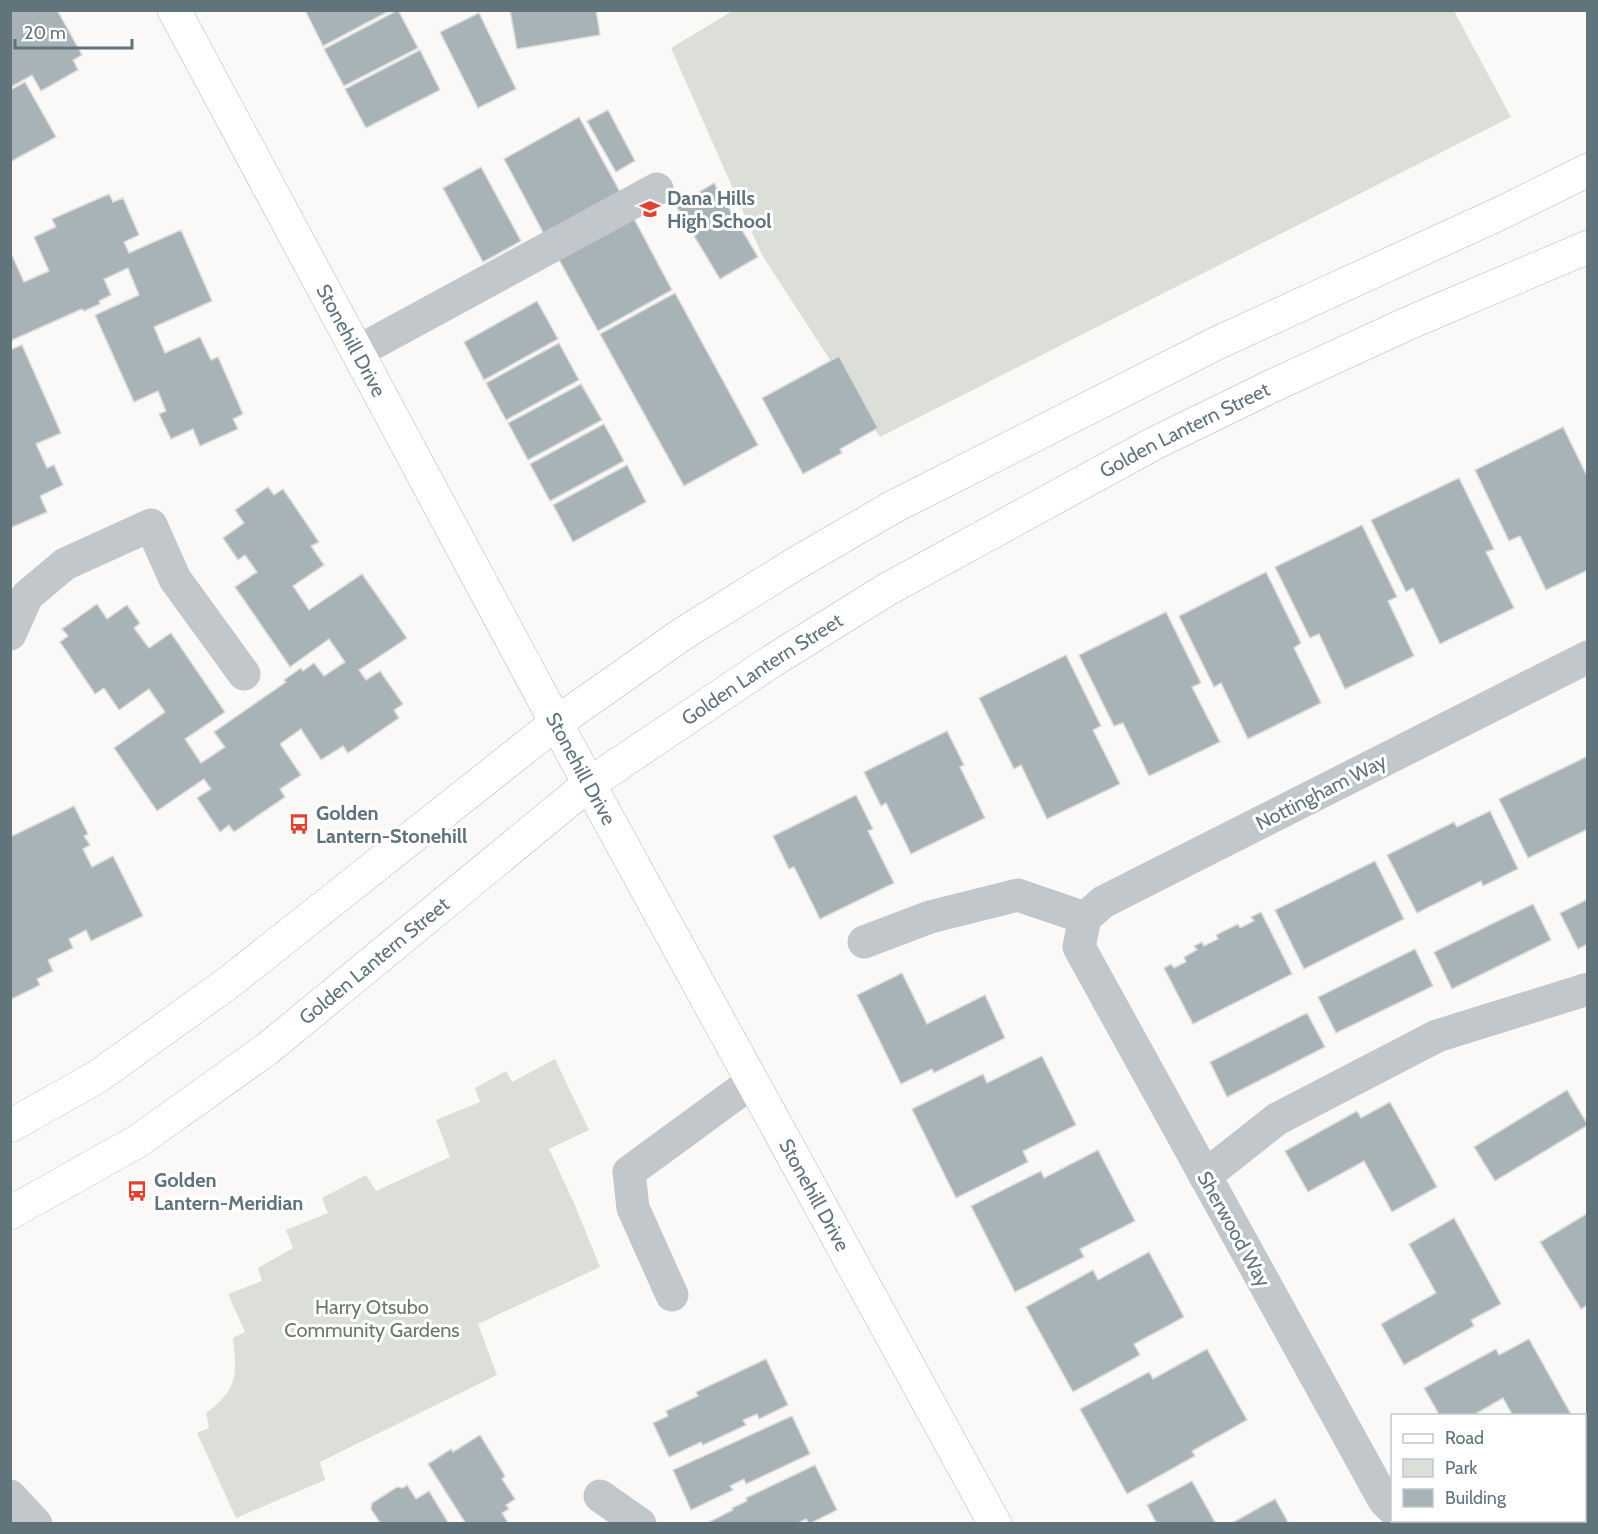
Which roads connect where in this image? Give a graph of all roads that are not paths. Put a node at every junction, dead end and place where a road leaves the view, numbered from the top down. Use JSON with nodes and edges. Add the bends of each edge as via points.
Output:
{"nodes":[{"id":1,"x":174,"y":10,"type":"edge"},
{"id":2,"x":1587,"y":170,"type":"edge"},
{"id":3,"x":657,"y":189,"type":"dead end"},
{"id":4,"x":1587,"y":247,"type":"edge"},
{"id":5,"x":357,"y":352,"type":"junction"},
{"id":6,"x":10,"y":634,"type":"edge"},
{"id":7,"x":1587,"y":657,"type":"edge"},
{"id":8,"x":244,"y":674,"type":"dead end"},
{"id":9,"x":556,"y":723,"type":"junction"},
{"id":10,"x":589,"y":784,"type":"junction"},
{"id":11,"x":1082,"y":932,"type":"junction"},
{"id":12,"x":864,"y":942,"type":"dead end"},
{"id":13,"x":1587,"y":989,"type":"edge"},
{"id":14,"x":752,"y":1082,"type":"junction"},
{"id":15,"x":10,"y":1126,"type":"edge"},
{"id":16,"x":1205,"y":1176,"type":"junction"},
{"id":17,"x":10,"y":1213,"type":"edge"},
{"id":18,"x":672,"y":1295,"type":"dead end"},
{"id":19,"x":600,"y":1496,"type":"dead end"},
{"id":20,"x":1391,"y":1507,"type":"edge"},
{"id":21,"x":640,"y":1524,"type":"edge"},
{"id":22,"x":995,"y":1524,"type":"edge"}],
"edges":[{"from":1,"to":5,"type":"main road","name":"Stonehill Drive"},
{"from":2,"to":9,"type":"main road","via":[[1217,343],[893,507],[684,633]]},
{"from":3,"to":5,"type":"street"},
{"from":4,"to":10,"type":"main road","name":"Golden Lantern Street","via":[[1400,327],[1143,449],[886,590]]},
{"from":5,"to":9,"type":"main road","name":"Stonehill Drive"},
{"from":6,"to":8,"type":"street","via":[[27,596],[65,564],[151,525],[175,579]]},
{"from":7,"to":11,"type":"street","name":"Nottingham Way","via":[[1103,902]]},
{"from":9,"to":10,"type":"main road","name":"Stonehill Drive"},
{"from":9,"to":15,"type":"main road","via":[[228,983],[98,1077]]},
{"from":10,"to":14,"type":"main road","name":"Stonehill Drive"},
{"from":10,"to":17,"type":"main road","name":"Golden Lantern Street","via":[[267,1049],[138,1142]]},
{"from":11,"to":12,"type":"street","via":[[1018,895],[930,917]]},
{"from":11,"to":16,"type":"street","name":"Sherwood Way"},
{"from":13,"to":16,"type":"street","via":[[1437,1036],[1277,1119]]},
{"from":14,"to":18,"type":"street","via":[[630,1172],[633,1208]]},
{"from":14,"to":22,"type":"main road","name":"Stonehill Drive"},
{"from":16,"to":20,"type":"street","name":"Sherwood Way"},
{"from":19,"to":21,"type":"street"}]}
